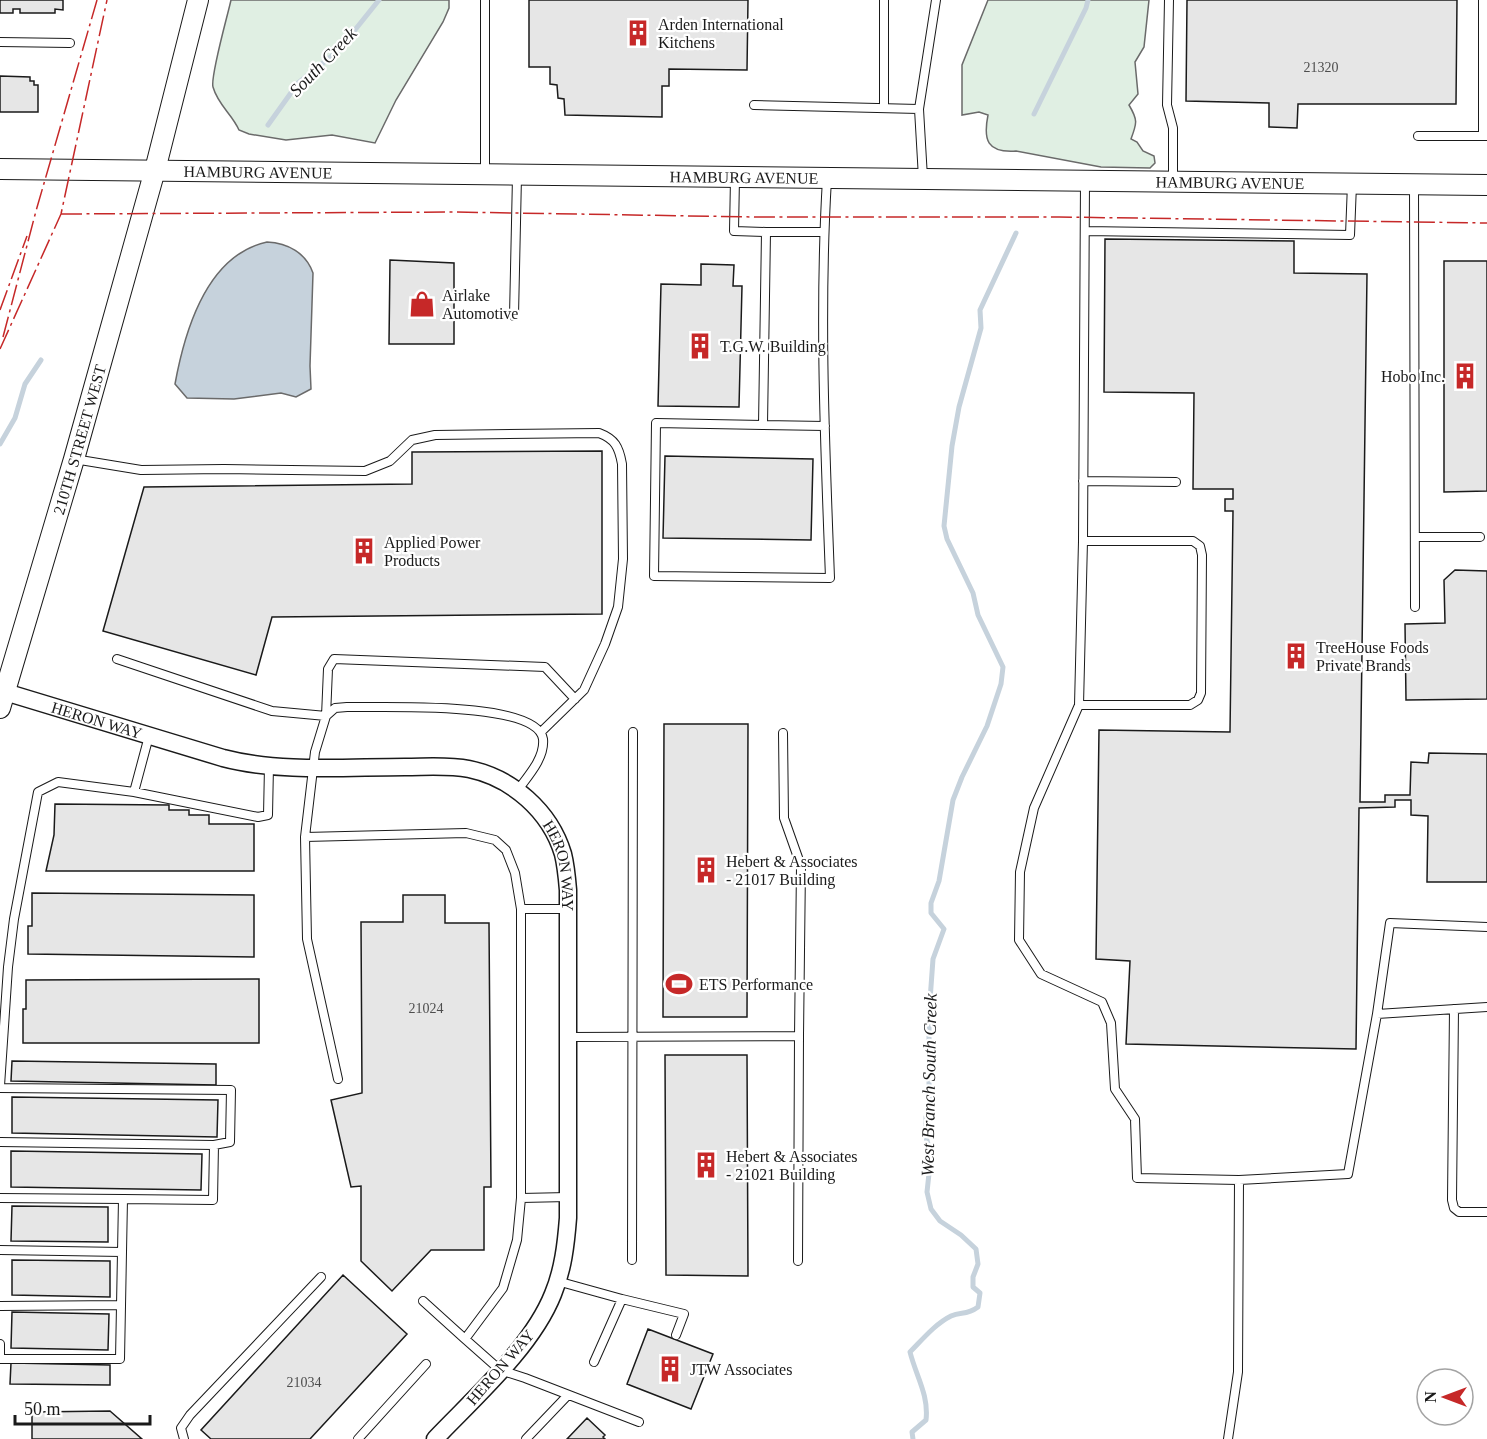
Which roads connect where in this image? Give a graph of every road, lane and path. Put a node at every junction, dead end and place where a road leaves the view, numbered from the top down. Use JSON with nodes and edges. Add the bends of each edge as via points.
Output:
{"nodes":[{"id":1,"x":198,"y":0,"type":"edge"},
{"id":2,"x":485,"y":0,"type":"edge"},
{"id":3,"x":884,"y":0,"type":"edge"},
{"id":4,"x":936,"y":0,"type":"edge"},
{"id":5,"x":1169,"y":0,"type":"edge"},
{"id":6,"x":1483,"y":0,"type":"edge"},
{"id":7,"x":0,"y":42,"type":"edge"},
{"id":8,"x":70,"y":43,"type":"dead end"},
{"id":9,"x":754,"y":105,"type":"dead end"},
{"id":10,"x":884,"y":107,"type":"junction"},
{"id":11,"x":919,"y":109,"type":"junction"},
{"id":12,"x":1418,"y":136,"type":"dead end"},
{"id":13,"x":1485,"y":136,"type":"edge"},
{"id":14,"x":0,"y":169,"type":"edge"},
{"id":15,"x":155,"y":170,"type":"junction"},
{"id":16,"x":485,"y":175,"type":"junction"},
{"id":17,"x":517,"y":176,"type":"junction"},
{"id":18,"x":735,"y":178,"type":"junction"},
{"id":19,"x":827,"y":179,"type":"junction"},
{"id":20,"x":923,"y":180,"type":"junction"},
{"id":21,"x":1085,"y":181,"type":"junction"},
{"id":22,"x":1173,"y":181,"type":"junction"},
{"id":23,"x":1352,"y":184,"type":"junction"},
{"id":24,"x":1414,"y":184,"type":"junction"},
{"id":25,"x":1487,"y":185,"type":"edge"},
{"id":26,"x":1085,"y":231,"type":"junction"},
{"id":27,"x":766,"y":232,"type":"junction"},
{"id":28,"x":824,"y":232,"type":"junction"},
{"id":29,"x":514,"y":316,"type":"dead end"},
{"id":30,"x":763,"y":425,"type":"junction"},
{"id":31,"x":825,"y":426,"type":"junction"},
{"id":32,"x":74,"y":459,"type":"junction"},
{"id":33,"x":1083,"y":481,"type":"junction"},
{"id":34,"x":1176,"y":482,"type":"dead end"},
{"id":35,"x":1415,"y":537,"type":"junction"},
{"id":36,"x":1480,"y":537,"type":"dead end"},
{"id":37,"x":1083,"y":542,"type":"junction"},
{"id":38,"x":1415,"y":607,"type":"dead end"},
{"id":39,"x":117,"y":659,"type":"dead end"},
{"id":40,"x":575,"y":699,"type":"junction"},
{"id":41,"x":2,"y":700,"type":"edge"},
{"id":42,"x":1079,"y":705,"type":"junction"},
{"id":43,"x":326,"y":716,"type":"junction"},
{"id":44,"x":541,"y":732,"type":"junction"},
{"id":45,"x":633,"y":732,"type":"dead end"},
{"id":46,"x":783,"y":733,"type":"dead end"},
{"id":47,"x":149,"y":736,"type":"junction"},
{"id":48,"x":269,"y":766,"type":"junction"},
{"id":49,"x":313,"y":767,"type":"junction"},
{"id":50,"x":517,"y":791,"type":"junction"},
{"id":51,"x":134,"y":792,"type":"junction"},
{"id":52,"x":305,"y":837,"type":"junction"},
{"id":53,"x":521,"y":909,"type":"junction"},
{"id":54,"x":568,"y":909,"type":"junction"},
{"id":55,"x":1487,"y":927,"type":"edge"},
{"id":56,"x":1487,"y":1007,"type":"edge"},
{"id":57,"x":1454,"y":1010,"type":"junction"},
{"id":58,"x":1377,"y":1014,"type":"junction"},
{"id":59,"x":799,"y":1036,"type":"junction"},
{"id":60,"x":568,"y":1037,"type":"junction"},
{"id":61,"x":633,"y":1037,"type":"junction"},
{"id":62,"x":338,"y":1079,"type":"dead end"},
{"id":63,"x":0,"y":1087,"type":"edge"},
{"id":64,"x":0,"y":1142,"type":"edge"},
{"id":65,"x":214,"y":1145,"type":"junction"},
{"id":66,"x":1239,"y":1179,"type":"junction"},
{"id":67,"x":568,"y":1197,"type":"junction"},
{"id":68,"x":0,"y":1198,"type":"edge"},
{"id":69,"x":521,"y":1198,"type":"junction"},
{"id":70,"x":123,"y":1199,"type":"junction"},
{"id":71,"x":1487,"y":1212,"type":"edge"},
{"id":72,"x":0,"y":1250,"type":"edge"},
{"id":73,"x":122,"y":1252,"type":"junction"},
{"id":74,"x":632,"y":1260,"type":"dead end"},
{"id":75,"x":798,"y":1261,"type":"dead end"},
{"id":76,"x":321,"y":1277,"type":"dead end"},
{"id":77,"x":557,"y":1281,"type":"junction"},
{"id":78,"x":622,"y":1299,"type":"junction"},
{"id":79,"x":423,"y":1301,"type":"dead end"},
{"id":80,"x":121,"y":1305,"type":"junction"},
{"id":81,"x":0,"y":1306,"type":"edge"},
{"id":82,"x":676,"y":1335,"type":"dead end"},
{"id":83,"x":465,"y":1339,"type":"junction"},
{"id":84,"x":0,"y":1344,"type":"edge"},
{"id":85,"x":594,"y":1362,"type":"dead end"},
{"id":86,"x":426,"y":1364,"type":"dead end"},
{"id":87,"x":500,"y":1370,"type":"junction"},
{"id":88,"x":568,"y":1395,"type":"junction"},
{"id":89,"x":639,"y":1422,"type":"dead end"},
{"id":90,"x":184,"y":1439,"type":"edge"},
{"id":91,"x":358,"y":1439,"type":"edge"},
{"id":92,"x":435,"y":1439,"type":"edge"},
{"id":93,"x":526,"y":1439,"type":"edge"},
{"id":94,"x":1228,"y":1439,"type":"edge"}],
"edges":[{"from":1,"to":15,"type":"street","name":"210TH STREET WEST"},
{"from":2,"to":16,"type":"lane"},
{"from":3,"to":10,"type":"lane"},
{"from":4,"to":11,"type":"lane"},
{"from":5,"to":22,"type":"lane","via":[[1167,105],[1173,128]]},
{"from":6,"to":13,"type":"lane"},
{"from":7,"to":8,"type":"lane"},
{"from":9,"to":10,"type":"lane"},
{"from":10,"to":11,"type":"lane"},
{"from":11,"to":20,"type":"lane"},
{"from":12,"to":13,"type":"lane"},
{"from":14,"to":15,"type":"street","name":"HAMBURG AVENUE"},
{"from":15,"to":16,"type":"street","name":"HAMBURG AVENUE"},
{"from":15,"to":32,"type":"street","name":"210TH STREET WEST"},
{"from":16,"to":17,"type":"street","name":"HAMBURG AVENUE"},
{"from":17,"to":18,"type":"street","name":"HAMBURG AVENUE"},
{"from":17,"to":29,"type":"lane"},
{"from":18,"to":19,"type":"street","name":"HAMBURG AVENUE"},
{"from":18,"to":27,"type":"lane","via":[[734,231]]},
{"from":19,"to":20,"type":"street","name":"HAMBURG AVENUE"},
{"from":19,"to":28,"type":"lane"},
{"from":20,"to":21,"type":"street","name":"HAMBURG AVENUE"},
{"from":21,"to":22,"type":"street","name":"HAMBURG AVENUE"},
{"from":21,"to":26,"type":"lane"},
{"from":22,"to":23,"type":"street","name":"HAMBURG AVENUE"},
{"from":23,"to":24,"type":"street","name":"HAMBURG AVENUE"},
{"from":23,"to":26,"type":"lane","via":[[1350,235]]},
{"from":24,"to":25,"type":"street","name":"HAMBURG AVENUE"},
{"from":24,"to":35,"type":"lane"},
{"from":26,"to":33,"type":"lane"},
{"from":27,"to":28,"type":"lane"},
{"from":27,"to":30,"type":"lane"},
{"from":28,"to":31,"type":"lane"},
{"from":30,"to":31,"type":"lane"},
{"from":30,"to":31,"type":"lane","via":[[656,423],[654,576],[830,578]]},
{"from":32,"to":40,"type":"lane","via":[[141,470],[365,471],[390,461],[412,440],[435,435],[598,433],[611,437],[622,464],[623,558],[618,607],[584,690]]},
{"from":32,"to":41,"type":"street","name":"210TH STREET WEST"},
{"from":33,"to":34,"type":"lane"},
{"from":33,"to":37,"type":"lane"},
{"from":35,"to":36,"type":"lane"},
{"from":35,"to":38,"type":"lane"},
{"from":37,"to":42,"type":"lane"},
{"from":37,"to":42,"type":"lane","via":[[1193,541],[1200,546],[1201,693],[1190,705]]},
{"from":39,"to":43,"type":"lane","via":[[272,711]]},
{"from":40,"to":43,"type":"lane","via":[[545,667],[334,659],[328,669]]},
{"from":40,"to":44,"type":"lane"},
{"from":41,"to":47,"type":"street","name":"HERON WAY"},
{"from":42,"to":66,"type":"lane","via":[[1034,808],[1020,872],[1019,940],[1041,974],[1102,1002],[1111,1023],[1115,1089],[1135,1119],[1137,1178]]},
{"from":43,"to":44,"type":"lane","via":[[335,708],[347,707],[478,709],[507,714],[535,725]]},
{"from":43,"to":49,"type":"lane"},
{"from":44,"to":50,"type":"lane","via":[[541,755]]},
{"from":45,"to":61,"type":"lane"},
{"from":46,"to":59,"type":"lane","via":[[784,818],[801,866]]},
{"from":47,"to":48,"type":"street","name":"HERON WAY"},
{"from":47,"to":51,"type":"lane"},
{"from":48,"to":49,"type":"street","name":"HERON WAY"},
{"from":48,"to":51,"type":"lane","via":[[268,815],[258,817]]},
{"from":49,"to":50,"type":"street","name":"HERON WAY","via":[[456,767],[491,776]]},
{"from":49,"to":52,"type":"lane"},
{"from":50,"to":54,"type":"street","name":"HERON WAY","via":[[540,812],[559,843],[566,866]]},
{"from":51,"to":63,"type":"lane","via":[[58,782],[38,792],[14,919]]},
{"from":52,"to":53,"type":"lane","via":[[466,833],[495,840],[506,850],[515,873]]},
{"from":52,"to":62,"type":"lane","via":[[307,939]]},
{"from":53,"to":54,"type":"lane"},
{"from":53,"to":69,"type":"lane"},
{"from":54,"to":60,"type":"street","name":"HERON WAY"},
{"from":55,"to":58,"type":"lane","via":[[1390,923]]},
{"from":56,"to":57,"type":"lane"},
{"from":57,"to":58,"type":"lane"},
{"from":57,"to":71,"type":"lane","via":[[1452,1200],[1459,1212]]},
{"from":58,"to":66,"type":"lane","via":[[1348,1174]]},
{"from":59,"to":61,"type":"lane"},
{"from":59,"to":75,"type":"lane"},
{"from":60,"to":61,"type":"lane"},
{"from":60,"to":67,"type":"street","name":"HERON WAY"},
{"from":61,"to":74,"type":"lane"},
{"from":63,"to":65,"type":"lane","via":[[231,1090],[230,1142]]},
{"from":64,"to":65,"type":"lane"},
{"from":65,"to":70,"type":"lane","via":[[213,1200]]},
{"from":66,"to":94,"type":"lane","via":[[1238,1372]]},
{"from":67,"to":69,"type":"lane"},
{"from":67,"to":77,"type":"street","name":"HERON WAY","via":[[567,1237]]},
{"from":68,"to":70,"type":"lane"},
{"from":69,"to":83,"type":"lane","via":[[518,1240],[503,1288]]},
{"from":70,"to":73,"type":"lane"},
{"from":72,"to":73,"type":"lane"},
{"from":73,"to":80,"type":"lane"},
{"from":76,"to":90,"type":"lane","via":[[190,1415],[181,1428]]},
{"from":77,"to":78,"type":"lane"},
{"from":77,"to":87,"type":"street","name":"HERON WAY","via":[[536,1327]]},
{"from":78,"to":82,"type":"lane","via":[[684,1314]]},
{"from":78,"to":85,"type":"lane"},
{"from":79,"to":83,"type":"lane"},
{"from":80,"to":81,"type":"lane"},
{"from":80,"to":84,"type":"lane","via":[[120,1359],[0,1359]]},
{"from":83,"to":87,"type":"lane"},
{"from":86,"to":91,"type":"lane"},
{"from":87,"to":88,"type":"lane"},
{"from":87,"to":92,"type":"street","name":"HERON WAY"},
{"from":88,"to":89,"type":"lane"},
{"from":88,"to":93,"type":"lane"}]}
